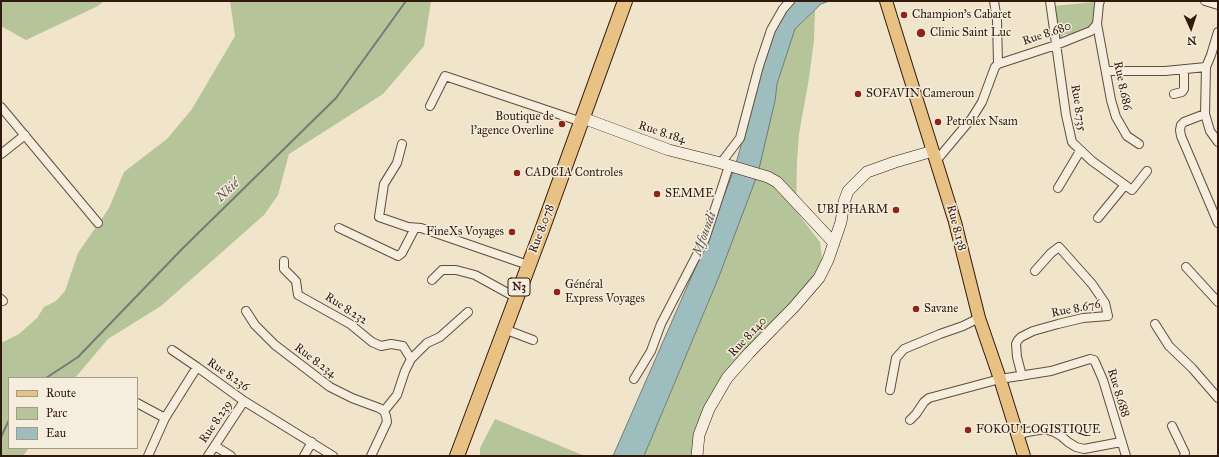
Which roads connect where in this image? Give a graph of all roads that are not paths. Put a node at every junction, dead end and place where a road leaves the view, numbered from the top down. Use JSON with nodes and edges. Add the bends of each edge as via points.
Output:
{"nodes":[{"id":1,"x":625,"y":1,"type":"edge"},
{"id":2,"x":790,"y":1,"type":"edge"},
{"id":3,"x":886,"y":1,"type":"edge"},
{"id":4,"x":994,"y":1,"type":"edge"},
{"id":5,"x":1050,"y":1,"type":"edge"},
{"id":6,"x":1205,"y":1,"type":"edge"},
{"id":7,"x":1099,"y":2,"type":"edge"},
{"id":8,"x":1218,"y":5,"type":"edge"},
{"id":9,"x":1097,"y":24,"type":"junction"},
{"id":10,"x":1218,"y":32,"type":"edge"},
{"id":11,"x":1056,"y":44,"type":"junction"},
{"id":12,"x":998,"y":64,"type":"junction"},
{"id":13,"x":1206,"y":67,"type":"junction"},
{"id":14,"x":1184,"y":69,"type":"junction"},
{"id":15,"x":1106,"y":71,"type":"junction"},
{"id":16,"x":1174,"y":94,"type":"dead end"},
{"id":17,"x":430,"y":106,"type":"dead end"},
{"id":18,"x":1,"y":107,"type":"edge"},
{"id":19,"x":1205,"y":114,"type":"junction"},
{"id":20,"x":582,"y":120,"type":"junction"},
{"id":21,"x":25,"y":135,"type":"junction"},
{"id":22,"x":1218,"y":142,"type":"edge"},
{"id":23,"x":402,"y":144,"type":"dead end"},
{"id":24,"x":1139,"y":144,"type":"dead end"},
{"id":25,"x":1080,"y":151,"type":"junction"},
{"id":26,"x":1,"y":154,"type":"edge"},
{"id":27,"x":935,"y":156,"type":"junction"},
{"id":28,"x":728,"y":165,"type":"junction"},
{"id":29,"x":1147,"y":171,"type":"dead end"},
{"id":30,"x":1125,"y":185,"type":"junction"},
{"id":31,"x":1058,"y":188,"type":"dead end"},
{"id":32,"x":1098,"y":218,"type":"dead end"},
{"id":33,"x":98,"y":222,"type":"dead end"},
{"id":34,"x":1218,"y":223,"type":"edge"},
{"id":35,"x":339,"y":228,"type":"dead end"},
{"id":36,"x":415,"y":228,"type":"junction"},
{"id":37,"x":834,"y":243,"type":"junction"},
{"id":38,"x":284,"y":261,"type":"dead end"},
{"id":39,"x":528,"y":265,"type":"junction"},
{"id":40,"x":1186,"y":267,"type":"dead end"},
{"id":41,"x":1035,"y":270,"type":"dead end"},
{"id":42,"x":432,"y":280,"type":"dead end"},
{"id":43,"x":515,"y":297,"type":"junction"},
{"id":44,"x":1218,"y":302,"type":"edge"},
{"id":45,"x":246,"y":311,"type":"dead end"},
{"id":46,"x":468,"y":312,"type":"dead end"},
{"id":47,"x":979,"y":318,"type":"junction"},
{"id":48,"x":1155,"y":324,"type":"dead end"},
{"id":49,"x":504,"y":329,"type":"junction"},
{"id":50,"x":533,"y":340,"type":"dead end"},
{"id":51,"x":172,"y":350,"type":"dead end"},
{"id":52,"x":411,"y":359,"type":"junction"},
{"id":53,"x":197,"y":367,"type":"junction"},
{"id":54,"x":1022,"y":376,"type":"junction"},
{"id":55,"x":634,"y":379,"type":"dead end"},
{"id":56,"x":1000,"y":379,"type":"junction"},
{"id":57,"x":890,"y":390,"type":"dead end"},
{"id":58,"x":1218,"y":398,"type":"edge"},
{"id":59,"x":244,"y":401,"type":"junction"},
{"id":60,"x":138,"y":404,"type":"edge"},
{"id":61,"x":384,"y":411,"type":"junction"},
{"id":62,"x":166,"y":418,"type":"junction"},
{"id":63,"x":910,"y":420,"type":"dead end"},
{"id":64,"x":1172,"y":426,"type":"dead end"},
{"id":65,"x":1018,"y":435,"type":"junction"},
{"id":66,"x":312,"y":442,"type":"junction"},
{"id":67,"x":1121,"y":442,"type":"junction"},
{"id":68,"x":215,"y":446,"type":"junction"},
{"id":69,"x":151,"y":455,"type":"edge"},
{"id":70,"x":208,"y":456,"type":"edge"},
{"id":71,"x":231,"y":456,"type":"edge"},
{"id":72,"x":304,"y":456,"type":"edge"},
{"id":73,"x":333,"y":456,"type":"edge"},
{"id":74,"x":371,"y":456,"type":"edge"},
{"id":75,"x":457,"y":456,"type":"edge"},
{"id":76,"x":697,"y":456,"type":"edge"},
{"id":77,"x":1024,"y":456,"type":"edge"},
{"id":78,"x":1126,"y":456,"type":"edge"},
{"id":79,"x":1184,"y":456,"type":"edge"}],
"edges":[{"from":1,"to":20,"type":"highway","name":"Rue 8.078","number":"N3"},
{"from":2,"to":28,"type":"street","via":[[771,30],[740,138]]},
{"from":3,"to":27,"type":"main road","name":"Rue 8.138"},
{"from":4,"to":12,"type":"street"},
{"from":5,"to":11,"type":"street","name":"Rue 8.735"},
{"from":6,"to":8,"type":"street"},
{"from":7,"to":9,"type":"street"},
{"from":9,"to":11,"type":"street","name":"Rue 8.680","via":[[1091,31]]},
{"from":9,"to":15,"type":"street","name":"Rue 8.686"},
{"from":10,"to":13,"type":"street"},
{"from":11,"to":12,"type":"street","name":"Rue 8.680"},
{"from":11,"to":25,"type":"street","name":"Rue 8.735","via":[[1069,133],[1072,142]]},
{"from":12,"to":27,"type":"street","via":[[982,102],[972,118]]},
{"from":13,"to":14,"type":"street"},
{"from":13,"to":19,"type":"street"},
{"from":14,"to":15,"type":"street"},
{"from":14,"to":16,"type":"street","via":[[1184,89]]},
{"from":15,"to":24,"type":"street","name":"Rue 8.686","via":[[1116,116],[1127,136]]},
{"from":17,"to":20,"type":"street","via":[[445,76]]},
{"from":18,"to":21,"type":"street"},
{"from":19,"to":22,"type":"street","via":[[1210,131]]},
{"from":19,"to":34,"type":"street","via":[[1184,122],[1180,130]]},
{"from":20,"to":28,"type":"main road","name":"Rue 8.184","via":[[669,150]]},
{"from":20,"to":39,"type":"highway","name":"Rue 8.078","number":"N3"},
{"from":21,"to":26,"type":"street"},
{"from":21,"to":33,"type":"street"},
{"from":23,"to":36,"type":"street","via":[[397,163],[384,184],[379,217]]},
{"from":25,"to":30,"type":"street","name":"Rue 8.735"},
{"from":25,"to":31,"type":"street"},
{"from":27,"to":37,"type":"main road","name":"Rue 8.140","via":[[895,162],[867,172],[848,191]]},
{"from":27,"to":47,"type":"main road","name":"Rue 8.138","via":[[955,222]]},
{"from":28,"to":37,"type":"main road","name":"Rue 8.184","via":[[758,173],[777,182]]},
{"from":28,"to":55,"type":"street","via":[[705,239],[661,324],[651,351]]},
{"from":29,"to":30,"type":"street","via":[[1132,190]]},
{"from":30,"to":32,"type":"street"},
{"from":35,"to":36,"type":"street","via":[[398,256]]},
{"from":36,"to":39,"type":"street"},
{"from":37,"to":76,"type":"main road","name":"Rue 8.140","via":[[819,278],[727,378],[709,409],[699,435]]},
{"from":38,"to":52,"type":"street","name":"Rue 8.232","via":[[284,269],[296,281],[298,295],[350,324],[372,342],[381,346],[403,346]]},
{"from":39,"to":43,"type":"highway","name":"Rue 8.078","number":"N3"},
{"from":40,"to":44,"type":"street"},
{"from":41,"to":54,"type":"street","name":"Rue 8.676","via":[[1059,248],[1092,284],[1105,304],[1108,316],[1058,324],[1022,337],[1016,344]]},
{"from":42,"to":43,"type":"street","via":[[442,270],[456,270],[475,276]]},
{"from":43,"to":49,"type":"highway","name":"Rue 8.078","number":"N3"},
{"from":45,"to":61,"type":"street","name":"Rue 8.234","via":[[255,325],[275,345],[330,387]]},
{"from":46,"to":52,"type":"street","via":[[440,337],[427,343]]},
{"from":47,"to":56,"type":"main road","name":"Rue 8.138"},
{"from":47,"to":57,"type":"street","via":[[904,349],[896,358]]},
{"from":48,"to":58,"type":"street","via":[[1169,346]]},
{"from":49,"to":50,"type":"street"},
{"from":49,"to":75,"type":"highway","name":"Rue 8.078","number":"N3"},
{"from":51,"to":53,"type":"street"},
{"from":52,"to":61,"type":"street","via":[[397,395]]},
{"from":53,"to":59,"type":"street","name":"Rue 8.236"},
{"from":53,"to":62,"type":"street","name":"Rue 8.236"},
{"from":54,"to":56,"type":"street","name":"Rue 8.688"},
{"from":54,"to":67,"type":"street","name":"Rue 8.688","via":[[1094,360],[1103,380]]},
{"from":56,"to":63,"type":"street","name":"Rue 8.688","via":[[929,398]]},
{"from":56,"to":65,"type":"main road","name":"Rue 8.138"},
{"from":59,"to":66,"type":"street","name":"Rue 8.236"},
{"from":59,"to":68,"type":"street","name":"Rue 8.239"},
{"from":60,"to":62,"type":"street"},
{"from":61,"to":74,"type":"street","via":[[387,422]]},
{"from":62,"to":69,"type":"street","name":"Rue 8.236"},
{"from":64,"to":79,"type":"street","via":[[1185,453]]},
{"from":65,"to":67,"type":"street","via":[[1045,430],[1054,432],[1076,447],[1084,449]]},
{"from":65,"to":77,"type":"main road","name":"Rue 8.138"},
{"from":66,"to":72,"type":"street"},
{"from":66,"to":73,"type":"street","name":"Rue 8.236"},
{"from":67,"to":78,"type":"street","name":"Rue 8.688"},
{"from":68,"to":70,"type":"street","name":"Rue 8.239"},
{"from":68,"to":71,"type":"street"}]}
